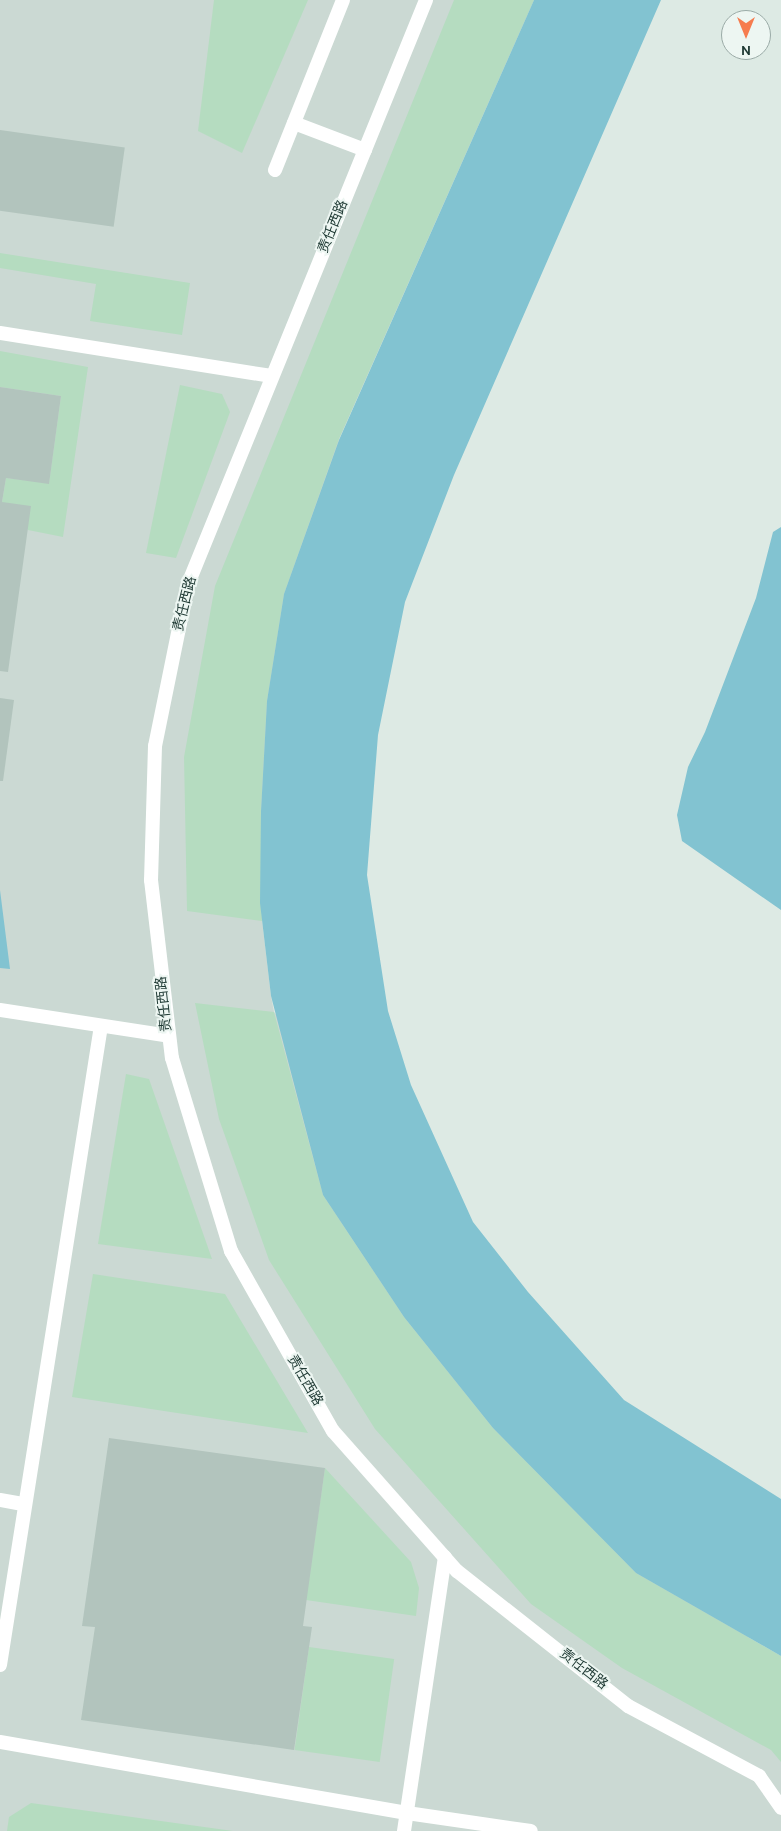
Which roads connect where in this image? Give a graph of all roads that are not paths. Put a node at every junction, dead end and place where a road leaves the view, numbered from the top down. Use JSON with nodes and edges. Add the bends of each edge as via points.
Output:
{"nodes":[{"id":1,"x":343,"y":0,"type":"edge"},
{"id":2,"x":426,"y":0,"type":"edge"},
{"id":3,"x":294,"y":123,"type":"junction"},
{"id":4,"x":365,"y":150,"type":"junction"},
{"id":5,"x":275,"y":170,"type":"dead end"},
{"id":6,"x":0,"y":333,"type":"edge"},
{"id":7,"x":272,"y":376,"type":"junction"},
{"id":8,"x":0,"y":1010,"type":"edge"},
{"id":9,"x":101,"y":1026,"type":"junction"},
{"id":10,"x":169,"y":1036,"type":"junction"},
{"id":11,"x":0,"y":1500,"type":"edge"},
{"id":12,"x":23,"y":1504,"type":"junction"},
{"id":13,"x":445,"y":1557,"type":"junction"},
{"id":14,"x":0,"y":1665,"type":"edge"},
{"id":15,"x":0,"y":1742,"type":"edge"},
{"id":16,"x":781,"y":1808,"type":"edge"},
{"id":17,"x":407,"y":1813,"type":"junction"},
{"id":18,"x":404,"y":1831,"type":"edge"},
{"id":19,"x":531,"y":1831,"type":"edge"}],
"edges":[{"from":1,"to":3,"type":"lane"},
{"from":2,"to":4,"type":"lane","name":"责任西路"},
{"from":3,"to":4,"type":"lane"},
{"from":3,"to":5,"type":"lane"},
{"from":4,"to":7,"type":"lane","name":"责任西路"},
{"from":6,"to":7,"type":"lane"},
{"from":7,"to":10,"type":"lane","name":"责任西路","via":[[188,584],[155,746],[151,880]]},
{"from":8,"to":9,"type":"lane"},
{"from":9,"to":10,"type":"lane"},
{"from":9,"to":12,"type":"lane"},
{"from":10,"to":13,"type":"lane","name":"责任西路","via":[[172,1058],[231,1251],[332,1430]]},
{"from":11,"to":12,"type":"lane"},
{"from":12,"to":14,"type":"lane"},
{"from":13,"to":16,"type":"lane","name":"责任西路","via":[[457,1571],[628,1706],[759,1776]]},
{"from":13,"to":17,"type":"lane"},
{"from":15,"to":17,"type":"lane"},
{"from":17,"to":18,"type":"lane"},
{"from":17,"to":19,"type":"lane"}]}
